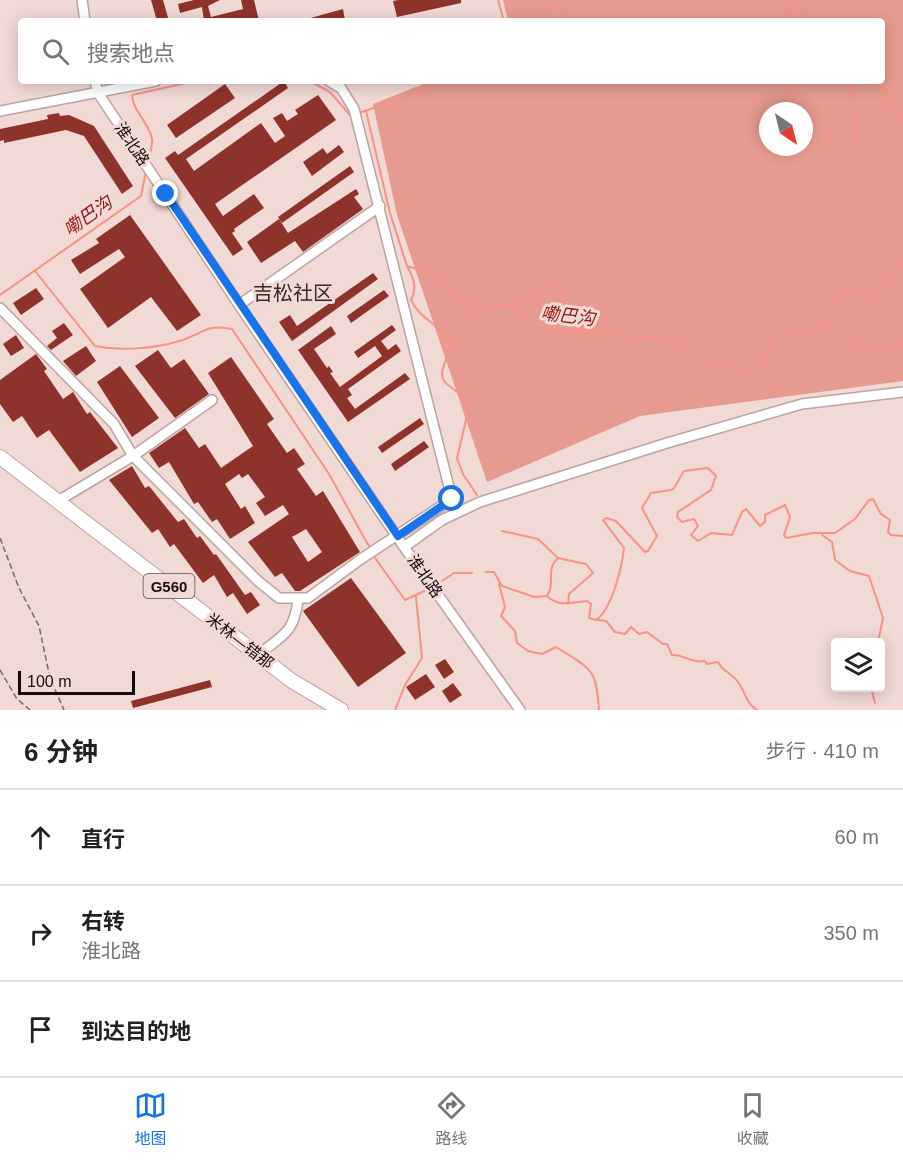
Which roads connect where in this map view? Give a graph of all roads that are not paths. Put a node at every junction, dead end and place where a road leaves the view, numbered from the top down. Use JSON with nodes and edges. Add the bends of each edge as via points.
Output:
{"nodes":[{"id":1,"x":82,"y":0,"type":"edge"},
{"id":2,"x":85,"y":18,"type":"edge"},
{"id":3,"x":96,"y":84,"type":"edge"},
{"id":4,"x":142,"y":84,"type":"edge"},
{"id":5,"x":334,"y":84,"type":"edge"},
{"id":6,"x":98,"y":93,"type":"junction"},
{"id":7,"x":0,"y":111,"type":"edge"},
{"id":8,"x":380,"y":206,"type":"junction"},
{"id":9,"x":239,"y":305,"type":"junction"},
{"id":10,"x":0,"y":308,"type":"edge"},
{"id":11,"x":903,"y":392,"type":"edge"},
{"id":12,"x":212,"y":400,"type":"dead end"},
{"id":13,"x":133,"y":456,"type":"junction"},
{"id":14,"x":0,"y":457,"type":"edge"},
{"id":15,"x":58,"y":501,"type":"junction"},
{"id":16,"x":398,"y":536,"type":"junction"},
{"id":17,"x":404,"y":547,"type":"junction"},
{"id":18,"x":298,"y":600,"type":"junction"},
{"id":19,"x":258,"y":655,"type":"junction"},
{"id":20,"x":341,"y":710,"type":"edge"},
{"id":21,"x":520,"y":710,"type":"edge"}],
"edges":[{"from":1,"to":2,"type":"street"},
{"from":3,"to":6,"type":"street","name":"淮北路"},
{"from":4,"to":6,"type":"street"},
{"from":5,"to":8,"type":"street","via":[[354,109]]},
{"from":6,"to":7,"type":"street"},
{"from":6,"to":9,"type":"street","name":"淮北路"},
{"from":8,"to":9,"type":"street"},
{"from":8,"to":16,"type":"street","via":[[452,499]]},
{"from":9,"to":16,"type":"street","name":"淮北路"},
{"from":10,"to":13,"type":"street","via":[[114,424]]},
{"from":11,"to":17,"type":"street","via":[[802,404],[667,443],[480,502],[442,520]]},
{"from":12,"to":13,"type":"street"},
{"from":13,"to":15,"type":"street"},
{"from":13,"to":18,"type":"street","via":[[258,581],[279,598]]},
{"from":14,"to":15,"type":"highway","name":"米林—错那","number":"G560"},
{"from":15,"to":19,"type":"highway","name":"米林—错那","number":"G560"},
{"from":16,"to":17,"type":"street","name":"淮北路"},
{"from":16,"to":18,"type":"street","via":[[308,598]]},
{"from":17,"to":21,"type":"street","name":"淮北路"},
{"from":18,"to":19,"type":"street","via":[[295,620],[285,634]]},
{"from":19,"to":20,"type":"highway","name":"米林—错那","number":"G560"}]}
